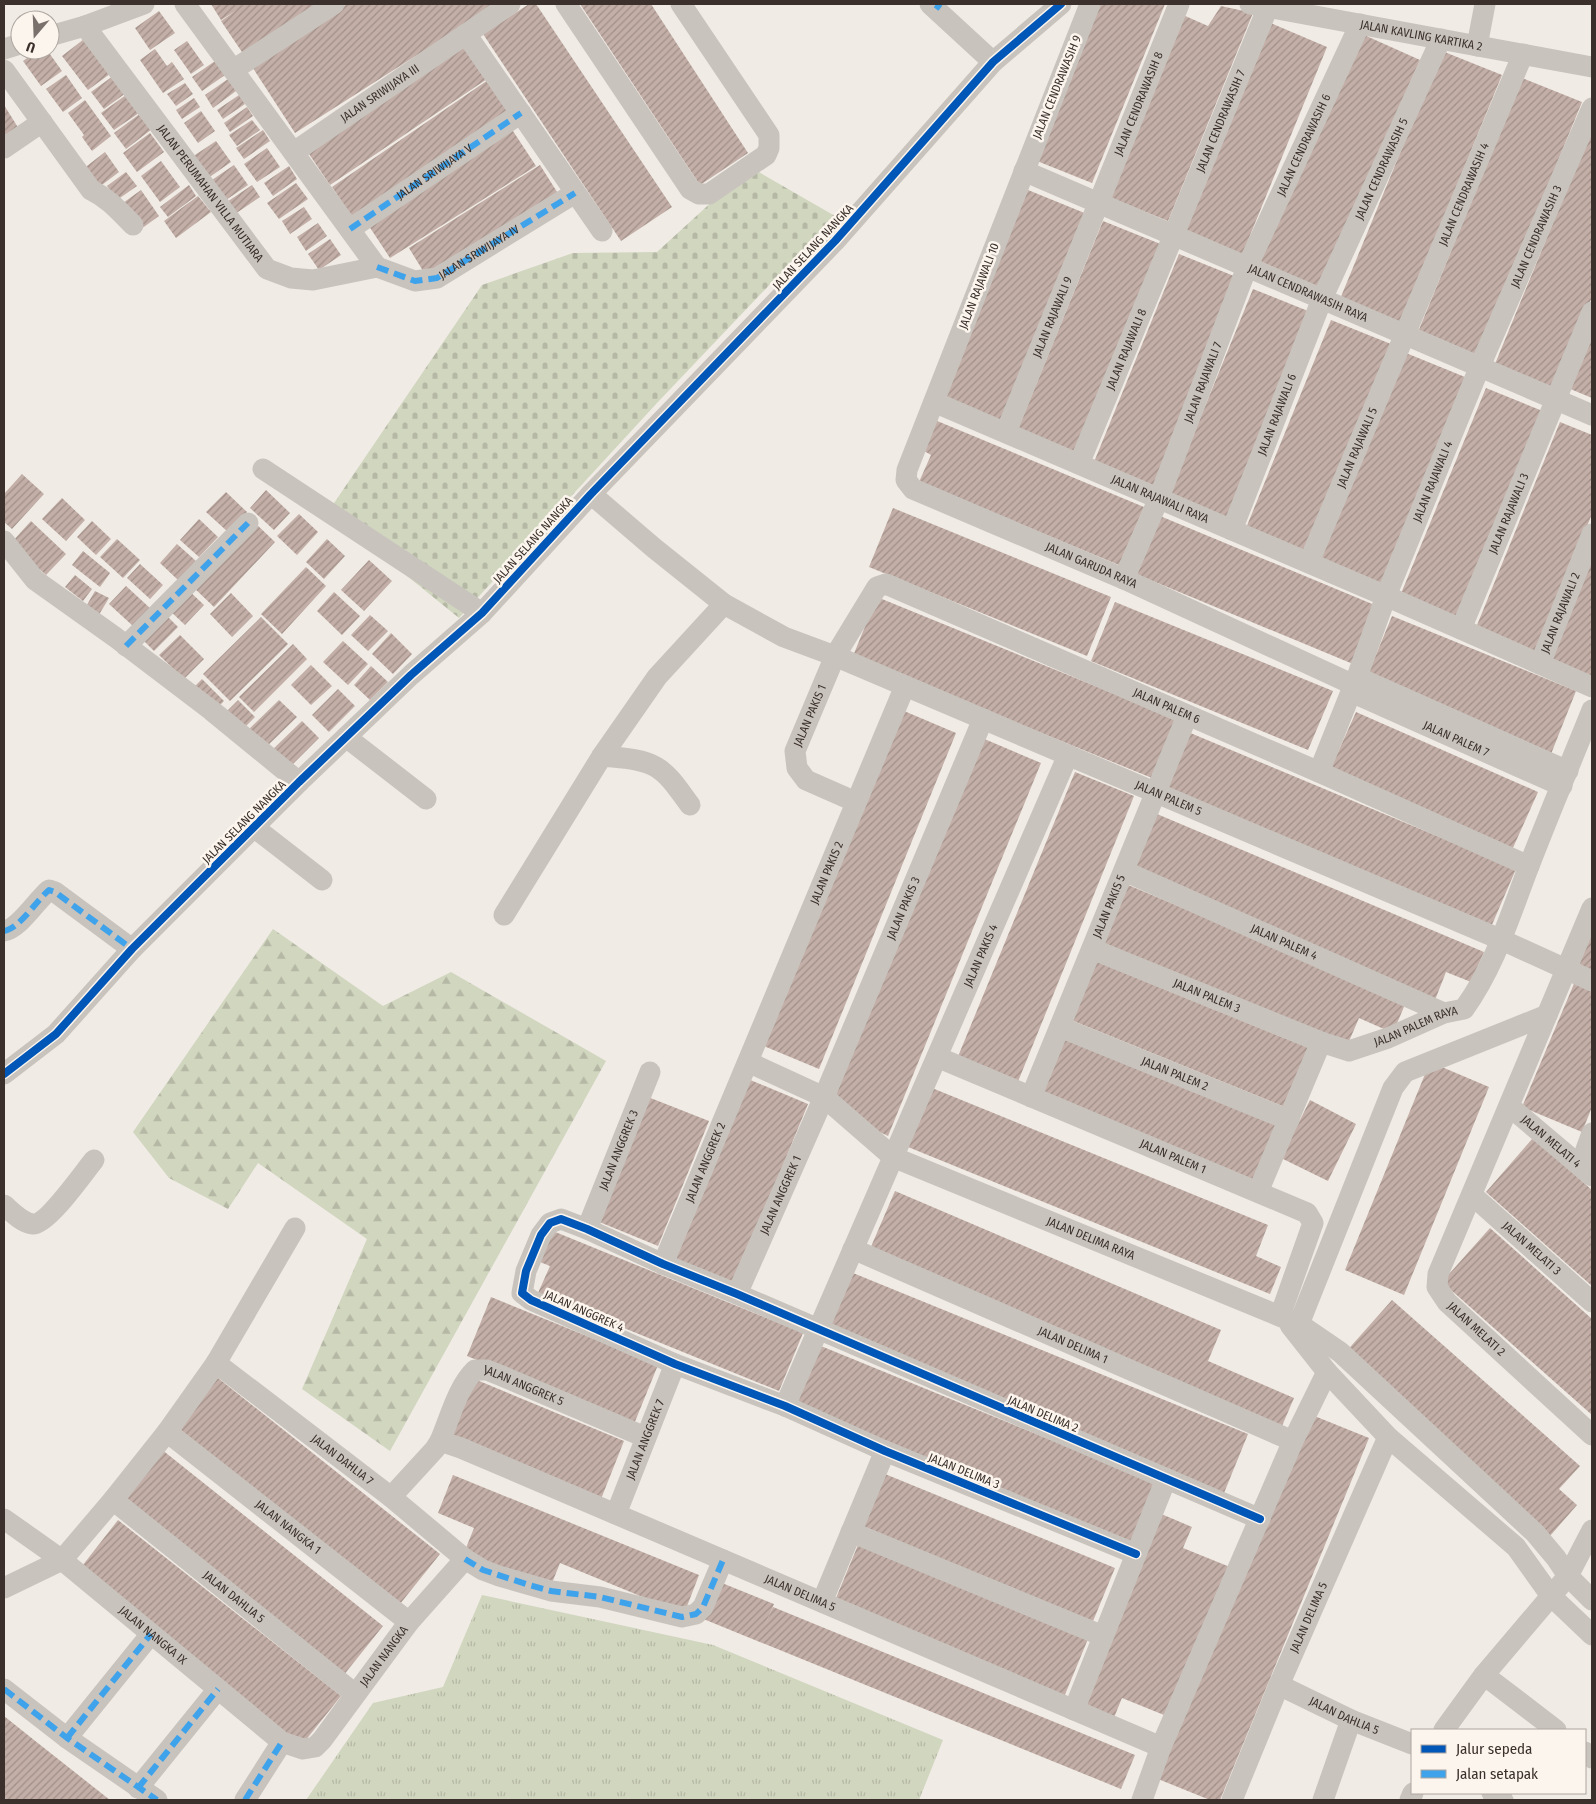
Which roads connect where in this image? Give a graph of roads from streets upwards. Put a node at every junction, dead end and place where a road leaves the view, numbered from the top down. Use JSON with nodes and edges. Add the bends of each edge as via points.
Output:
{"nodes":[{"id":1,"x":144,"y":4,"type":"edge"},
{"id":2,"x":185,"y":4,"type":"edge"},
{"id":3,"x":334,"y":4,"type":"edge"},
{"id":4,"x":510,"y":4,"type":"edge"},
{"id":5,"x":566,"y":4,"type":"edge"},
{"id":6,"x":681,"y":4,"type":"edge"},
{"id":7,"x":1062,"y":4,"type":"edge"},
{"id":8,"x":1090,"y":4,"type":"edge"},
{"id":9,"x":1179,"y":4,"type":"edge"},
{"id":10,"x":1485,"y":4,"type":"edge"},
{"id":11,"x":935,"y":5,"type":"edge"},
{"id":12,"x":1259,"y":5,"type":"edge"},
{"id":13,"x":1291,"y":8,"type":"edge"},
{"id":14,"x":1360,"y":24,"type":"junction"},
{"id":15,"x":85,"y":26,"type":"junction"},
{"id":16,"x":60,"y":33,"type":"edge"},
{"id":17,"x":466,"y":34,"type":"junction"},
{"id":18,"x":1441,"y":39,"type":"junction"},
{"id":19,"x":1477,"y":46,"type":"junction"},
{"id":20,"x":1523,"y":54,"type":"junction"},
{"id":21,"x":993,"y":62,"type":"junction"},
{"id":22,"x":1592,"y":67,"type":"edge"},
{"id":23,"x":4,"y":70,"type":"edge"},
{"id":24,"x":233,"y":70,"type":"junction"},
{"id":25,"x":1592,"y":108,"type":"edge"},
{"id":26,"x":521,"y":113,"type":"junction"},
{"id":27,"x":42,"y":122,"type":"junction"},
{"id":28,"x":4,"y":148,"type":"edge"},
{"id":29,"x":294,"y":152,"type":"junction"},
{"id":30,"x":1024,"y":171,"type":"junction"},
{"id":31,"x":575,"y":193,"type":"junction"},
{"id":32,"x":1100,"y":204,"type":"junction"},
{"id":33,"x":133,"y":225,"type":"dead end"},
{"id":34,"x":350,"y":229,"type":"junction"},
{"id":35,"x":602,"y":231,"type":"dead end"},
{"id":36,"x":1175,"y":236,"type":"junction"},
{"id":37,"x":1247,"y":266,"type":"junction"},
{"id":38,"x":377,"y":267,"type":"junction"},
{"id":39,"x":1322,"y":299,"type":"junction"},
{"id":40,"x":1592,"y":312,"type":"edge"},
{"id":41,"x":1405,"y":334,"type":"junction"},
{"id":42,"x":1480,"y":366,"type":"junction"},
{"id":43,"x":1556,"y":399,"type":"junction"},
{"id":44,"x":934,"y":402,"type":"junction"},
{"id":45,"x":1592,"y":414,"type":"edge"},
{"id":46,"x":1006,"y":432,"type":"junction"},
{"id":47,"x":1079,"y":464,"type":"junction"},
{"id":48,"x":263,"y":469,"type":"dead end"},
{"id":49,"x":591,"y":494,"type":"junction"},
{"id":50,"x":1159,"y":498,"type":"junction"},
{"id":51,"x":248,"y":523,"type":"dead end"},
{"id":52,"x":1232,"y":530,"type":"junction"},
{"id":53,"x":1592,"y":534,"type":"edge"},
{"id":54,"x":4,"y":541,"type":"edge"},
{"id":55,"x":1309,"y":562,"type":"junction"},
{"id":56,"x":1124,"y":579,"type":"junction"},
{"id":57,"x":1386,"y":596,"type":"junction"},
{"id":58,"x":724,"y":604,"type":"junction"},
{"id":59,"x":482,"y":613,"type":"junction"},
{"id":60,"x":1461,"y":629,"type":"junction"},
{"id":61,"x":126,"y":646,"type":"junction"},
{"id":62,"x":835,"y":656,"type":"junction"},
{"id":63,"x":1540,"y":664,"type":"junction"},
{"id":64,"x":1354,"y":685,"type":"junction"},
{"id":65,"x":905,"y":686,"type":"junction"},
{"id":66,"x":1592,"y":687,"type":"edge"},
{"id":67,"x":1592,"y":710,"type":"edge"},
{"id":68,"x":1187,"y":716,"type":"junction"},
{"id":69,"x":983,"y":719,"type":"junction"},
{"id":70,"x":346,"y":737,"type":"junction"},
{"id":71,"x":1068,"y":755,"type":"junction"},
{"id":72,"x":602,"y":756,"type":"junction"},
{"id":73,"x":1319,"y":772,"type":"junction"},
{"id":74,"x":1565,"y":778,"type":"junction"},
{"id":75,"x":299,"y":782,"type":"junction"},
{"id":76,"x":1156,"y":792,"type":"junction"},
{"id":77,"x":426,"y":799,"type":"dead end"},
{"id":78,"x":856,"y":802,"type":"junction"},
{"id":79,"x":690,"y":804,"type":"dead end"},
{"id":80,"x":255,"y":828,"type":"junction"},
{"id":81,"x":1529,"y":866,"type":"junction"},
{"id":82,"x":1124,"y":871,"type":"junction"},
{"id":83,"x":322,"y":880,"type":"dead end"},
{"id":84,"x":1592,"y":908,"type":"edge"},
{"id":85,"x":504,"y":915,"type":"dead end"},
{"id":86,"x":4,"y":931,"type":"edge"},
{"id":87,"x":1502,"y":940,"type":"junction"},
{"id":88,"x":132,"y":949,"type":"junction"},
{"id":89,"x":1092,"y":949,"type":"junction"},
{"id":90,"x":1566,"y":970,"type":"junction"},
{"id":91,"x":1592,"y":981,"type":"edge"},
{"id":92,"x":1444,"y":1013,"type":"junction"},
{"id":93,"x":1547,"y":1015,"type":"junction"},
{"id":94,"x":1060,"y":1027,"type":"junction"},
{"id":95,"x":1321,"y":1042,"type":"junction"},
{"id":96,"x":937,"y":1057,"type":"junction"},
{"id":97,"x":748,"y":1062,"type":"junction"},
{"id":98,"x":650,"y":1072,"type":"dead end"},
{"id":99,"x":4,"y":1074,"type":"edge"},
{"id":100,"x":824,"y":1097,"type":"junction"},
{"id":101,"x":1031,"y":1097,"type":"junction"},
{"id":102,"x":1509,"y":1106,"type":"junction"},
{"id":103,"x":1288,"y":1120,"type":"junction"},
{"id":104,"x":1592,"y":1133,"type":"edge"},
{"id":105,"x":893,"y":1157,"type":"junction"},
{"id":106,"x":94,"y":1160,"type":"dead end"},
{"id":107,"x":1586,"y":1171,"type":"edge"},
{"id":108,"x":1258,"y":1192,"type":"junction"},
{"id":109,"x":1472,"y":1195,"type":"junction"},
{"id":110,"x":4,"y":1205,"type":"edge"},
{"id":111,"x":296,"y":1228,"type":"dead end"},
{"id":112,"x":587,"y":1229,"type":"junction"},
{"id":113,"x":853,"y":1249,"type":"junction"},
{"id":114,"x":663,"y":1264,"type":"junction"},
{"id":115,"x":737,"y":1294,"type":"junction"},
{"id":116,"x":1592,"y":1302,"type":"edge"},
{"id":117,"x":1290,"y":1323,"type":"junction"},
{"id":118,"x":818,"y":1330,"type":"junction"},
{"id":119,"x":216,"y":1363,"type":"junction"},
{"id":120,"x":675,"y":1364,"type":"junction"},
{"id":121,"x":1327,"y":1372,"type":"junction"},
{"id":122,"x":785,"y":1406,"type":"junction"},
{"id":123,"x":167,"y":1432,"type":"junction"},
{"id":124,"x":1592,"y":1435,"type":"edge"},
{"id":125,"x":645,"y":1437,"type":"junction"},
{"id":126,"x":1388,"y":1437,"type":"junction"},
{"id":127,"x":440,"y":1441,"type":"junction"},
{"id":128,"x":1293,"y":1441,"type":"junction"},
{"id":129,"x":886,"y":1451,"type":"junction"},
{"id":130,"x":1166,"y":1479,"type":"junction"},
{"id":131,"x":391,"y":1497,"type":"junction"},
{"id":132,"x":113,"y":1500,"type":"junction"},
{"id":133,"x":616,"y":1514,"type":"junction"},
{"id":134,"x":4,"y":1518,"type":"edge"},
{"id":135,"x":1260,"y":1519,"type":"junction"},
{"id":136,"x":1592,"y":1530,"type":"edge"},
{"id":137,"x":851,"y":1532,"type":"junction"},
{"id":138,"x":1136,"y":1554,"type":"junction"},
{"id":139,"x":465,"y":1559,"type":"junction"},
{"id":140,"x":62,"y":1560,"type":"junction"},
{"id":141,"x":723,"y":1560,"type":"junction"},
{"id":142,"x":1568,"y":1576,"type":"junction"},
{"id":143,"x":4,"y":1588,"type":"edge"},
{"id":144,"x":1551,"y":1596,"type":"junction"},
{"id":145,"x":1592,"y":1600,"type":"edge"},
{"id":146,"x":822,"y":1602,"type":"junction"},
{"id":147,"x":409,"y":1622,"type":"junction"},
{"id":148,"x":151,"y":1634,"type":"junction"},
{"id":149,"x":1592,"y":1635,"type":"edge"},
{"id":150,"x":1103,"y":1636,"type":"junction"},
{"id":151,"x":1484,"y":1675,"type":"junction"},
{"id":152,"x":1279,"y":1685,"type":"junction"},
{"id":153,"x":4,"y":1689,"type":"edge"},
{"id":154,"x":218,"y":1689,"type":"junction"},
{"id":155,"x":355,"y":1694,"type":"junction"},
{"id":156,"x":1074,"y":1710,"type":"junction"},
{"id":157,"x":1351,"y":1720,"type":"junction"},
{"id":158,"x":1445,"y":1729,"type":"edge"},
{"id":159,"x":1555,"y":1729,"type":"edge"},
{"id":160,"x":67,"y":1738,"type":"junction"},
{"id":161,"x":282,"y":1742,"type":"junction"},
{"id":162,"x":1411,"y":1744,"type":"edge"},
{"id":163,"x":1161,"y":1747,"type":"junction"},
{"id":164,"x":302,"y":1749,"type":"joint"},
{"id":165,"x":138,"y":1788,"type":"junction"},
{"id":166,"x":157,"y":1800,"type":"edge"},
{"id":167,"x":245,"y":1800,"type":"edge"},
{"id":168,"x":1142,"y":1800,"type":"edge"},
{"id":169,"x":1232,"y":1800,"type":"edge"},
{"id":170,"x":1323,"y":1800,"type":"edge"}],
"edges":[{"from":1,"to":15,"type":"street"},
{"from":2,"to":24,"type":"street"},
{"from":3,"to":24,"type":"street"},
{"from":4,"to":17,"type":"street","name":"JALAN SRIWIJAYA III"},
{"from":5,"to":6,"type":"street","via":[[690,189],[699,194],[709,194],[766,155],[770,148],[769,135]]},
{"from":7,"to":21,"type":"street","name":"JALAN SELANG NANGKA"},
{"from":8,"to":30,"type":"street","name":"JALAN CENDRAWASIH 9"},
{"from":9,"to":32,"type":"street","name":"JALAN CENDRAWASIH 8"},
{"from":10,"to":19,"type":"street"},
{"from":11,"to":21,"type":"street"},
{"from":12,"to":13,"type":"street","name":"JALAN KAVLING KARTIKA 2"},
{"from":12,"to":36,"type":"street","name":"JALAN CENDRAWASIH 7"},
{"from":13,"to":14,"type":"street","name":"JALAN KAVLING KARTIKA 2"},
{"from":14,"to":18,"type":"street","name":"JALAN KAVLING KARTIKA 2"},
{"from":14,"to":37,"type":"street","name":"JALAN CENDRAWASIH 6"},
{"from":15,"to":16,"type":"street"},
{"from":15,"to":38,"type":"street","name":"JALAN PERUMAHAN VILLA MUTIARA","via":[[267,269],[291,278],[313,280]]},
{"from":17,"to":26,"type":"street"},
{"from":17,"to":29,"type":"street","name":"JALAN SRIWIJAYA III"},
{"from":18,"to":19,"type":"street","name":"JALAN KAVLING KARTIKA 2"},
{"from":18,"to":39,"type":"street","name":"JALAN CENDRAWASIH 5"},
{"from":19,"to":20,"type":"street","name":"JALAN KAVLING KARTIKA 2"},
{"from":20,"to":22,"type":"street","name":"JALAN KAVLING KARTIKA 2"},
{"from":20,"to":41,"type":"street","name":"JALAN CENDRAWASIH 4"},
{"from":21,"to":49,"type":"street","name":"JALAN SELANG NANGKA","via":[[836,241]]},
{"from":23,"to":27,"type":"street"},
{"from":24,"to":29,"type":"street"},
{"from":25,"to":42,"type":"street","name":"JALAN CENDRAWASIH 3"},
{"from":26,"to":31,"type":"street"},
{"from":26,"to":34,"type":"street","name":"JALAN SRIWIJAYA V"},
{"from":27,"to":28,"type":"street"},
{"from":27,"to":33,"type":"street","via":[[91,190],[107,199]]},
{"from":29,"to":34,"type":"street"},
{"from":30,"to":32,"type":"street","name":"JALAN CENDRAWASIH RAYA"},
{"from":30,"to":44,"type":"street","name":"JALAN RAJAWALI 10"},
{"from":31,"to":35,"type":"street"},
{"from":31,"to":38,"type":"street","name":"JALAN SRIWIJAYA IV","via":[[437,278],[415,281]]},
{"from":32,"to":36,"type":"street","name":"JALAN CENDRAWASIH RAYA"},
{"from":32,"to":46,"type":"street","name":"JALAN RAJAWALI 9"},
{"from":34,"to":38,"type":"street"},
{"from":36,"to":37,"type":"street","name":"JALAN CENDRAWASIH RAYA"},
{"from":36,"to":47,"type":"street","name":"JALAN RAJAWALI 8"},
{"from":37,"to":39,"type":"street","name":"JALAN CENDRAWASIH RAYA"},
{"from":37,"to":50,"type":"street","name":"JALAN RAJAWALI 7"},
{"from":39,"to":41,"type":"street","name":"JALAN CENDRAWASIH RAYA"},
{"from":39,"to":52,"type":"street","name":"JALAN RAJAWALI 6"},
{"from":40,"to":43,"type":"street","name":"JALAN RAJAWALI 3"},
{"from":41,"to":42,"type":"street","name":"JALAN CENDRAWASIH RAYA"},
{"from":41,"to":55,"type":"street","name":"JALAN RAJAWALI 5"},
{"from":42,"to":43,"type":"street","name":"JALAN CENDRAWASIH RAYA"},
{"from":42,"to":57,"type":"street","name":"JALAN RAJAWALI 4"},
{"from":43,"to":45,"type":"street","name":"JALAN CENDRAWASIH RAYA"},
{"from":43,"to":60,"type":"street","name":"JALAN RAJAWALI 3"},
{"from":44,"to":46,"type":"street","name":"JALAN RAJAWALI RAYA"},
{"from":44,"to":56,"type":"street","name":"JALAN GARUDA RAYA","via":[[907,470],[906,480],[913,489]]},
{"from":46,"to":47,"type":"street","name":"JALAN RAJAWALI RAYA"},
{"from":47,"to":50,"type":"street","name":"JALAN RAJAWALI RAYA"},
{"from":48,"to":59,"type":"street"},
{"from":49,"to":58,"type":"street","name":"JALAN PALEM 5"},
{"from":49,"to":59,"type":"street","name":"JALAN SELANG NANGKA"},
{"from":50,"to":52,"type":"street","name":"JALAN RAJAWALI RAYA"},
{"from":50,"to":56,"type":"street","name":"JALAN RAJAWALI 7"},
{"from":51,"to":61,"type":"street"},
{"from":52,"to":55,"type":"street","name":"JALAN RAJAWALI RAYA"},
{"from":53,"to":63,"type":"street","name":"JALAN RAJAWALI 2"},
{"from":54,"to":61,"type":"street","via":[[35,580]]},
{"from":55,"to":57,"type":"street","name":"JALAN RAJAWALI RAYA"},
{"from":56,"to":64,"type":"street","name":"JALAN GARUDA RAYA"},
{"from":57,"to":60,"type":"street","name":"JALAN RAJAWALI RAYA"},
{"from":57,"to":64,"type":"street","name":"JALAN RAJAWALI 4"},
{"from":58,"to":62,"type":"street","name":"JALAN PALEM 5","via":[[784,637]]},
{"from":58,"to":72,"type":"street","via":[[658,677]]},
{"from":59,"to":70,"type":"street","name":"JALAN SELANG NANGKA"},
{"from":60,"to":63,"type":"street","name":"JALAN RAJAWALI RAYA"},
{"from":61,"to":75,"type":"street"},
{"from":62,"to":65,"type":"street","name":"JALAN PALEM 5"},
{"from":62,"to":68,"type":"street","name":"JALAN PALEM 6","via":[[877,587],[886,584]]},
{"from":62,"to":78,"type":"street","name":"JALAN PAKIS 1","via":[[795,751],[797,768],[806,780]]},
{"from":63,"to":66,"type":"street","name":"JALAN RAJAWALI RAYA"},
{"from":64,"to":73,"type":"street","name":"JALAN RAJAWALI 4"},
{"from":64,"to":74,"type":"street","name":"JALAN PALEM 7"},
{"from":65,"to":69,"type":"street","name":"JALAN PALEM 5"},
{"from":65,"to":78,"type":"street","name":"JALAN PAKIS 2"},
{"from":67,"to":74,"type":"street","name":"JALAN PALEM RAYA"},
{"from":68,"to":73,"type":"street","name":"JALAN PALEM 6"},
{"from":68,"to":76,"type":"street","name":"JALAN PAKIS 5"},
{"from":69,"to":71,"type":"street","name":"JALAN PALEM 5"},
{"from":69,"to":100,"type":"street","name":"JALAN PAKIS 3"},
{"from":70,"to":75,"type":"street","name":"JALAN SELANG NANGKA"},
{"from":70,"to":77,"type":"street"},
{"from":71,"to":76,"type":"street","name":"JALAN PALEM 5"},
{"from":71,"to":96,"type":"street","name":"JALAN PAKIS 4"},
{"from":72,"to":79,"type":"street","via":[[655,766],[665,773]]},
{"from":72,"to":85,"type":"street"},
{"from":73,"to":81,"type":"street","name":"JALAN PALEM 6"},
{"from":74,"to":81,"type":"street","name":"JALAN PALEM RAYA"},
{"from":75,"to":80,"type":"street","name":"JALAN SELANG NANGKA"},
{"from":76,"to":82,"type":"street","name":"JALAN PAKIS 5"},
{"from":76,"to":87,"type":"street","name":"JALAN PALEM 5"},
{"from":78,"to":97,"type":"street","name":"JALAN PAKIS 2"},
{"from":80,"to":83,"type":"street"},
{"from":80,"to":88,"type":"street","name":"JALAN SELANG NANGKA"},
{"from":81,"to":87,"type":"street","name":"JALAN PALEM RAYA"},
{"from":82,"to":89,"type":"street","name":"JALAN PAKIS 5"},
{"from":82,"to":92,"type":"street","name":"JALAN PALEM 4"},
{"from":84,"to":90,"type":"street"},
{"from":86,"to":88,"type":"street","via":[[14,928],[49,890]]},
{"from":87,"to":90,"type":"street","name":"JALAN PALEM 5"},
{"from":87,"to":92,"type":"street","name":"JALAN PALEM RAYA","via":[[1476,993],[1464,1009]]},
{"from":88,"to":99,"type":"street","name":"JALAN SELANG NANGKA","via":[[56,1034]]},
{"from":89,"to":94,"type":"street","name":"JALAN PAKIS 5"},
{"from":89,"to":95,"type":"street","name":"JALAN PALEM 3"},
{"from":90,"to":91,"type":"street","name":"JALAN PALEM 5"},
{"from":90,"to":93,"type":"street"},
{"from":92,"to":95,"type":"street","name":"JALAN PALEM RAYA","via":[[1349,1051]]},
{"from":93,"to":102,"type":"street"},
{"from":93,"to":117,"type":"street","via":[[1405,1072],[1393,1088]]},
{"from":94,"to":101,"type":"street","name":"JALAN PAKIS 5"},
{"from":94,"to":103,"type":"street","name":"JALAN PALEM 2"},
{"from":95,"to":103,"type":"street"},
{"from":96,"to":101,"type":"street","name":"JALAN PALEM 1"},
{"from":96,"to":105,"type":"street","name":"JALAN PAKIS 4"},
{"from":97,"to":100,"type":"street","name":"JALAN DELIMA RAYA"},
{"from":97,"to":114,"type":"street","name":"JALAN ANGGREK 2"},
{"from":98,"to":112,"type":"street","name":"JALAN ANGGREK 3"},
{"from":100,"to":105,"type":"street","name":"JALAN DELIMA RAYA"},
{"from":100,"to":115,"type":"street","name":"JALAN ANGGREK 1"},
{"from":101,"to":108,"type":"street","name":"JALAN PALEM 1"},
{"from":102,"to":107,"type":"street","name":"JALAN MELATI 4"},
{"from":102,"to":109,"type":"street"},
{"from":103,"to":108,"type":"street"},
{"from":104,"to":107,"type":"street"},
{"from":105,"to":113,"type":"street","name":"JALAN PAKIS 4"},
{"from":105,"to":117,"type":"street","name":"JALAN DELIMA RAYA"},
{"from":106,"to":110,"type":"street","via":[[60,1203],[39,1223],[25,1221]]},
{"from":108,"to":117,"type":"street","name":"JALAN PALEM 1","via":[[1307,1213],[1313,1223]]},
{"from":109,"to":116,"type":"street","name":"JALAN MELATI 3"},
{"from":109,"to":124,"type":"street","name":"JALAN MELATI 2","via":[[1438,1274],[1437,1287],[1447,1302]]},
{"from":111,"to":119,"type":"street"},
{"from":112,"to":114,"type":"street","name":"JALAN ANGGREK 4"},
{"from":112,"to":120,"type":"street","name":"JALAN ANGGREK 4","via":[[561,1219],[550,1223],[526,1271],[522,1293],[531,1300]]},
{"from":113,"to":118,"type":"street","name":"JALAN PAKIS 4"},
{"from":113,"to":128,"type":"street","name":"JALAN DELIMA 1"},
{"from":114,"to":115,"type":"street","name":"JALAN ANGGREK 4"},
{"from":115,"to":118,"type":"street","name":"JALAN ANGGREK 4"},
{"from":117,"to":121,"type":"street"},
{"from":117,"to":142,"type":"street","name":"JALAN DELIMA RAYA","via":[[1340,1352],[1535,1533]]},
{"from":118,"to":122,"type":"street","name":"JALAN PAKIS 4"},
{"from":118,"to":130,"type":"street","name":"JALAN DELIMA 2"},
{"from":119,"to":123,"type":"street"},
{"from":119,"to":131,"type":"street","name":"JALAN DAHLIA 7"},
{"from":120,"to":122,"type":"street","name":"JALAN ANGGREK 4"},
{"from":120,"to":125,"type":"street","name":"JALAN ANGGREK 7"},
{"from":121,"to":126,"type":"street"},
{"from":121,"to":128,"type":"street"},
{"from":122,"to":129,"type":"street","name":"JALAN DELIMA 3"},
{"from":123,"to":132,"type":"street"},
{"from":123,"to":147,"type":"street","name":"JALAN NANGKA 1"},
{"from":125,"to":127,"type":"street","name":"JALAN ANGGREK 5","via":[[487,1370],[475,1370],[463,1387]]},
{"from":125,"to":133,"type":"street","name":"JALAN ANGGREK 7"},
{"from":126,"to":144,"type":"street","via":[[1516,1547]]},
{"from":126,"to":152,"type":"street","name":"JALAN DELIMA 5"},
{"from":127,"to":131,"type":"street"},
{"from":127,"to":133,"type":"street","name":"JALAN DELIMA 5"},
{"from":128,"to":135,"type":"street"},
{"from":129,"to":137,"type":"street"},
{"from":129,"to":138,"type":"street","name":"JALAN DELIMA 3"},
{"from":130,"to":135,"type":"street","name":"JALAN DELIMA 2"},
{"from":130,"to":138,"type":"street"},
{"from":131,"to":139,"type":"street","name":"JALAN DAHLIA 7"},
{"from":132,"to":140,"type":"street"},
{"from":132,"to":155,"type":"street","name":"JALAN DAHLIA 5"},
{"from":133,"to":141,"type":"street","name":"JALAN DELIMA 5"},
{"from":134,"to":140,"type":"street","name":"JALAN NANGKA IX"},
{"from":135,"to":163,"type":"street"},
{"from":136,"to":142,"type":"street"},
{"from":137,"to":146,"type":"street"},
{"from":137,"to":150,"type":"street"},
{"from":138,"to":150,"type":"street"},
{"from":139,"to":141,"type":"street","name":"JALAN DAHLIA 7","via":[[483,1570],[529,1585],[600,1597],[682,1617],[696,1614],[703,1607]]},
{"from":139,"to":147,"type":"street","name":"JALAN NANGKA"},
{"from":140,"to":143,"type":"street"},
{"from":140,"to":148,"type":"street","name":"JALAN NANGKA IX"},
{"from":141,"to":146,"type":"street","name":"JALAN DELIMA 5"},
{"from":142,"to":144,"type":"street"},
{"from":142,"to":145,"type":"street","name":"JALAN DELIMA RAYA"},
{"from":144,"to":149,"type":"street"},
{"from":144,"to":151,"type":"street"},
{"from":146,"to":156,"type":"street","name":"JALAN DELIMA 5"},
{"from":147,"to":155,"type":"street","name":"JALAN NANGKA"},
{"from":148,"to":154,"type":"street","name":"JALAN NANGKA IX"},
{"from":148,"to":160,"type":"street"},
{"from":150,"to":156,"type":"street"},
{"from":151,"to":158,"type":"street"},
{"from":151,"to":159,"type":"street"},
{"from":152,"to":157,"type":"street","name":"JALAN DAHLIA 5"},
{"from":152,"to":169,"type":"street","name":"JALAN DELIMA 5"},
{"from":153,"to":160,"type":"street"},
{"from":154,"to":161,"type":"street","name":"JALAN NANGKA IX"},
{"from":154,"to":165,"type":"street"},
{"from":155,"to":164,"type":"street","name":"JALAN NANGKA","via":[[315,1747]]},
{"from":156,"to":163,"type":"street","name":"JALAN DELIMA 5"},
{"from":157,"to":162,"type":"street","name":"JALAN DAHLIA 5"},
{"from":157,"to":170,"type":"street"},
{"from":160,"to":165,"type":"street"},
{"from":161,"to":164,"type":"street","name":"JALAN NANGKA IX"},
{"from":161,"to":167,"type":"street"},
{"from":163,"to":168,"type":"street"},
{"from":165,"to":166,"type":"street"}]}
